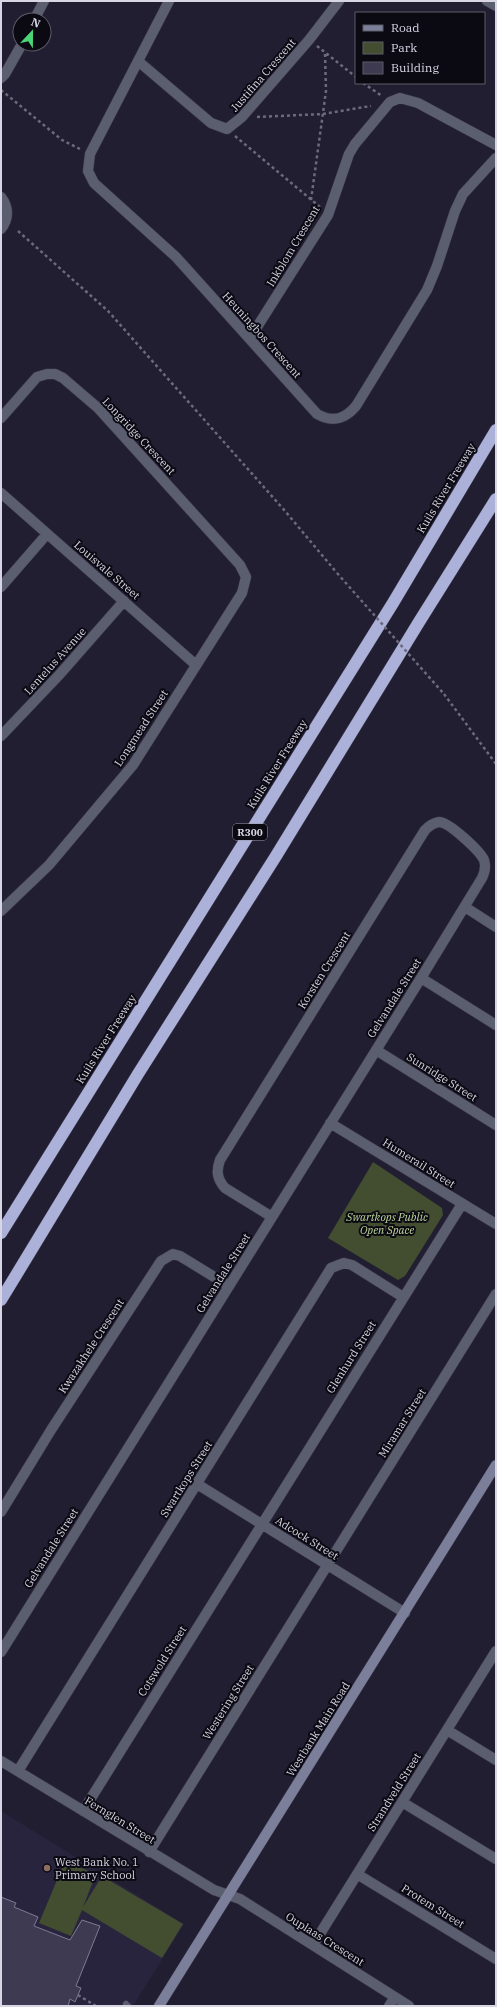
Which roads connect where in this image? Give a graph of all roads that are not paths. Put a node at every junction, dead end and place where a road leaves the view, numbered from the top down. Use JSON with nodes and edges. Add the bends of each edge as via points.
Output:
{"nodes":[{"id":1,"x":44,"y":1,"type":"edge"},
{"id":2,"x":169,"y":1,"type":"edge"},
{"id":3,"x":339,"y":1,"type":"edge"},
{"id":4,"x":487,"y":1,"type":"edge"},
{"id":5,"x":496,"y":6,"type":"edge"},
{"id":6,"x":38,"y":12,"type":"edge"},
{"id":7,"x":17,"y":52,"type":"edge"},
{"id":8,"x":138,"y":62,"type":"junction"},
{"id":9,"x":1,"y":78,"type":"edge"},
{"id":10,"x":496,"y":145,"type":"edge"},
{"id":11,"x":496,"y":158,"type":"edge"},
{"id":12,"x":1,"y":197,"type":"edge"},
{"id":13,"x":1,"y":229,"type":"edge"},
{"id":14,"x":250,"y":338,"type":"junction"},
{"id":15,"x":1,"y":418,"type":"edge"},
{"id":16,"x":496,"y":430,"type":"edge"},
{"id":17,"x":1,"y":493,"type":"edge"},
{"id":18,"x":496,"y":499,"type":"edge"},
{"id":19,"x":47,"y":534,"type":"junction"},
{"id":20,"x":246,"y":577,"type":"joint"},
{"id":21,"x":1,"y":587,"type":"edge"},
{"id":22,"x":124,"y":601,"type":"junction"},
{"id":23,"x":196,"y":665,"type":"junction"},
{"id":24,"x":1,"y":736,"type":"edge"},
{"id":25,"x":465,"y":907,"type":"junction"},
{"id":26,"x":1,"y":911,"type":"edge"},
{"id":27,"x":496,"y":927,"type":"edge"},
{"id":28,"x":421,"y":978,"type":"junction"},
{"id":29,"x":496,"y":1025,"type":"edge"},
{"id":30,"x":376,"y":1050,"type":"junction"},
{"id":31,"x":330,"y":1123,"type":"junction"},
{"id":32,"x":496,"y":1125,"type":"edge"},
{"id":33,"x":462,"y":1204,"type":"junction"},
{"id":34,"x":272,"y":1217,"type":"junction"},
{"id":35,"x":496,"y":1224,"type":"edge"},
{"id":36,"x":1,"y":1233,"type":"edge"},
{"id":37,"x":229,"y":1286,"type":"junction"},
{"id":38,"x":496,"y":1294,"type":"edge"},
{"id":39,"x":403,"y":1297,"type":"junction"},
{"id":40,"x":1,"y":1300,"type":"edge"},
{"id":41,"x":496,"y":1465,"type":"edge"},
{"id":42,"x":198,"y":1484,"type":"junction"},
{"id":43,"x":1,"y":1512,"type":"edge"},
{"id":44,"x":262,"y":1524,"type":"junction"},
{"id":45,"x":328,"y":1565,"type":"junction"},
{"id":46,"x":404,"y":1613,"type":"junction"},
{"id":47,"x":1,"y":1652,"type":"edge"},
{"id":48,"x":495,"y":1657,"type":"edge"},
{"id":49,"x":447,"y":1730,"type":"junction"},
{"id":50,"x":496,"y":1760,"type":"edge"},
{"id":51,"x":1,"y":1761,"type":"edge"},
{"id":52,"x":18,"y":1771,"type":"junction"},
{"id":53,"x":402,"y":1802,"type":"junction"},
{"id":54,"x":83,"y":1811,"type":"junction"},
{"id":55,"x":149,"y":1852,"type":"junction"},
{"id":56,"x":496,"y":1860,"type":"edge"},
{"id":57,"x":357,"y":1874,"type":"junction"},
{"id":58,"x":228,"y":1896,"type":"junction"},
{"id":59,"x":312,"y":1945,"type":"junction"},
{"id":60,"x":496,"y":1959,"type":"edge"},
{"id":61,"x":395,"y":1997,"type":"junction"},
{"id":62,"x":159,"y":2006,"type":"edge"},
{"id":63,"x":389,"y":2006,"type":"edge"},
{"id":64,"x":409,"y":2006,"type":"edge"}],
"edges":[{"from":1,"to":6,"type":"street"},
{"from":2,"to":8,"type":"street","name":"Heuningbos Crescent"},
{"from":3,"to":8,"type":"street","name":"Justifina Crescent","via":[[309,40],[242,117],[227,129],[211,123]]},
{"from":4,"to":5,"type":"street"},
{"from":7,"to":9,"type":"street"},
{"from":8,"to":14,"type":"street","name":"Heuningbos Crescent","via":[[90,154],[88,171],[94,183],[165,246]]},
{"from":10,"to":14,"type":"street","name":"Inkblom Crescent","via":[[418,103],[400,98],[390,102],[349,154],[328,214]]},
{"from":11,"to":14,"type":"street","name":"Heuningbos Crescent","via":[[464,194],[455,211],[427,290],[356,406],[343,418],[330,420],[317,414]]},
{"from":12,"to":13,"type":"street","via":[[7,215]]},
{"from":15,"to":20,"type":"street","name":"Longridge Crescent","via":[[37,377],[47,374],[63,378],[98,408],[240,565]]},
{"from":16,"to":36,"type":"highway","name":"Kuils River Freeway","number":"R300","via":[[393,603]]},
{"from":17,"to":19,"type":"street","name":"Louisvale Street"},
{"from":18,"to":40,"type":"highway","number":"R300","via":[[138,1074]]},
{"from":19,"to":21,"type":"street"},
{"from":19,"to":22,"type":"street","name":"Louisvale Street"},
{"from":20,"to":23,"type":"street","name":"Longmead Street","via":[[242,593]]},
{"from":22,"to":23,"type":"street","name":"Louisvale Street"},
{"from":22,"to":24,"type":"street","name":"Lentelus Avenue"},
{"from":23,"to":26,"type":"street","name":"Longmead Street","via":[[133,765],[49,865]]},
{"from":25,"to":27,"type":"street"},
{"from":25,"to":28,"type":"street","name":"Gelvandale Street"},
{"from":25,"to":34,"type":"street","name":"Korsten Crescent","via":[[484,874],[485,862],[451,827],[444,823],[434,823],[425,830],[220,1160],[218,1178],[225,1188]]},
{"from":28,"to":29,"type":"street"},
{"from":28,"to":30,"type":"street","name":"Gelvandale Street"},
{"from":30,"to":31,"type":"street","name":"Gelvandale Street"},
{"from":30,"to":32,"type":"street","name":"Sunridge Street"},
{"from":31,"to":33,"type":"street","name":"Humerail Street"},
{"from":31,"to":34,"type":"street","name":"Gelvandale Street"},
{"from":33,"to":35,"type":"street","name":"Humerail Street"},
{"from":33,"to":39,"type":"street","name":"Glenhurd Street"},
{"from":34,"to":37,"type":"street","name":"Gelvandale Street"},
{"from":37,"to":43,"type":"street","name":"Kwazakhele Crescent","via":[[180,1256],[173,1254],[161,1261]]},
{"from":37,"to":47,"type":"street","name":"Gelvandale Street"},
{"from":38,"to":45,"type":"street","name":"Miramar Street"},
{"from":39,"to":42,"type":"street","name":"Swartkops Street","via":[[352,1265],[344,1263],[331,1268]]},
{"from":39,"to":44,"type":"street","name":"Glenhurd Street"},
{"from":41,"to":46,"type":"street","name":"Westbank Main Road"},
{"from":42,"to":44,"type":"street","name":"Adcock Street"},
{"from":42,"to":52,"type":"street","name":"Swartkops Street"},
{"from":44,"to":45,"type":"street","name":"Adcock Street"},
{"from":44,"to":54,"type":"street","name":"Cotswold Street"},
{"from":45,"to":46,"type":"street","name":"Adcock Street"},
{"from":45,"to":55,"type":"street","name":"Westering Street"},
{"from":46,"to":58,"type":"street","name":"Westbank Main Road"},
{"from":48,"to":49,"type":"street","name":"Strandveld Street"},
{"from":49,"to":50,"type":"street"},
{"from":49,"to":53,"type":"street","name":"Strandveld Street"},
{"from":51,"to":52,"type":"street","name":"Fernglen Street"},
{"from":52,"to":54,"type":"street","name":"Fernglen Street"},
{"from":53,"to":56,"type":"street"},
{"from":53,"to":57,"type":"street","name":"Strandveld Street"},
{"from":54,"to":55,"type":"street","name":"Fernglen Street"},
{"from":55,"to":58,"type":"street","name":"Fernglen Street"},
{"from":57,"to":59,"type":"street","name":"Strandveld Street"},
{"from":57,"to":60,"type":"street","name":"Protem Street"},
{"from":58,"to":59,"type":"street","name":"Ouplaas Crescent","via":[[240,1899]]},
{"from":58,"to":62,"type":"street","name":"Westbank Main Road"},
{"from":59,"to":61,"type":"street","name":"Ouplaas Crescent"},
{"from":61,"to":63,"type":"street"},
{"from":61,"to":64,"type":"street","name":"Ouplaas Crescent"}]}
